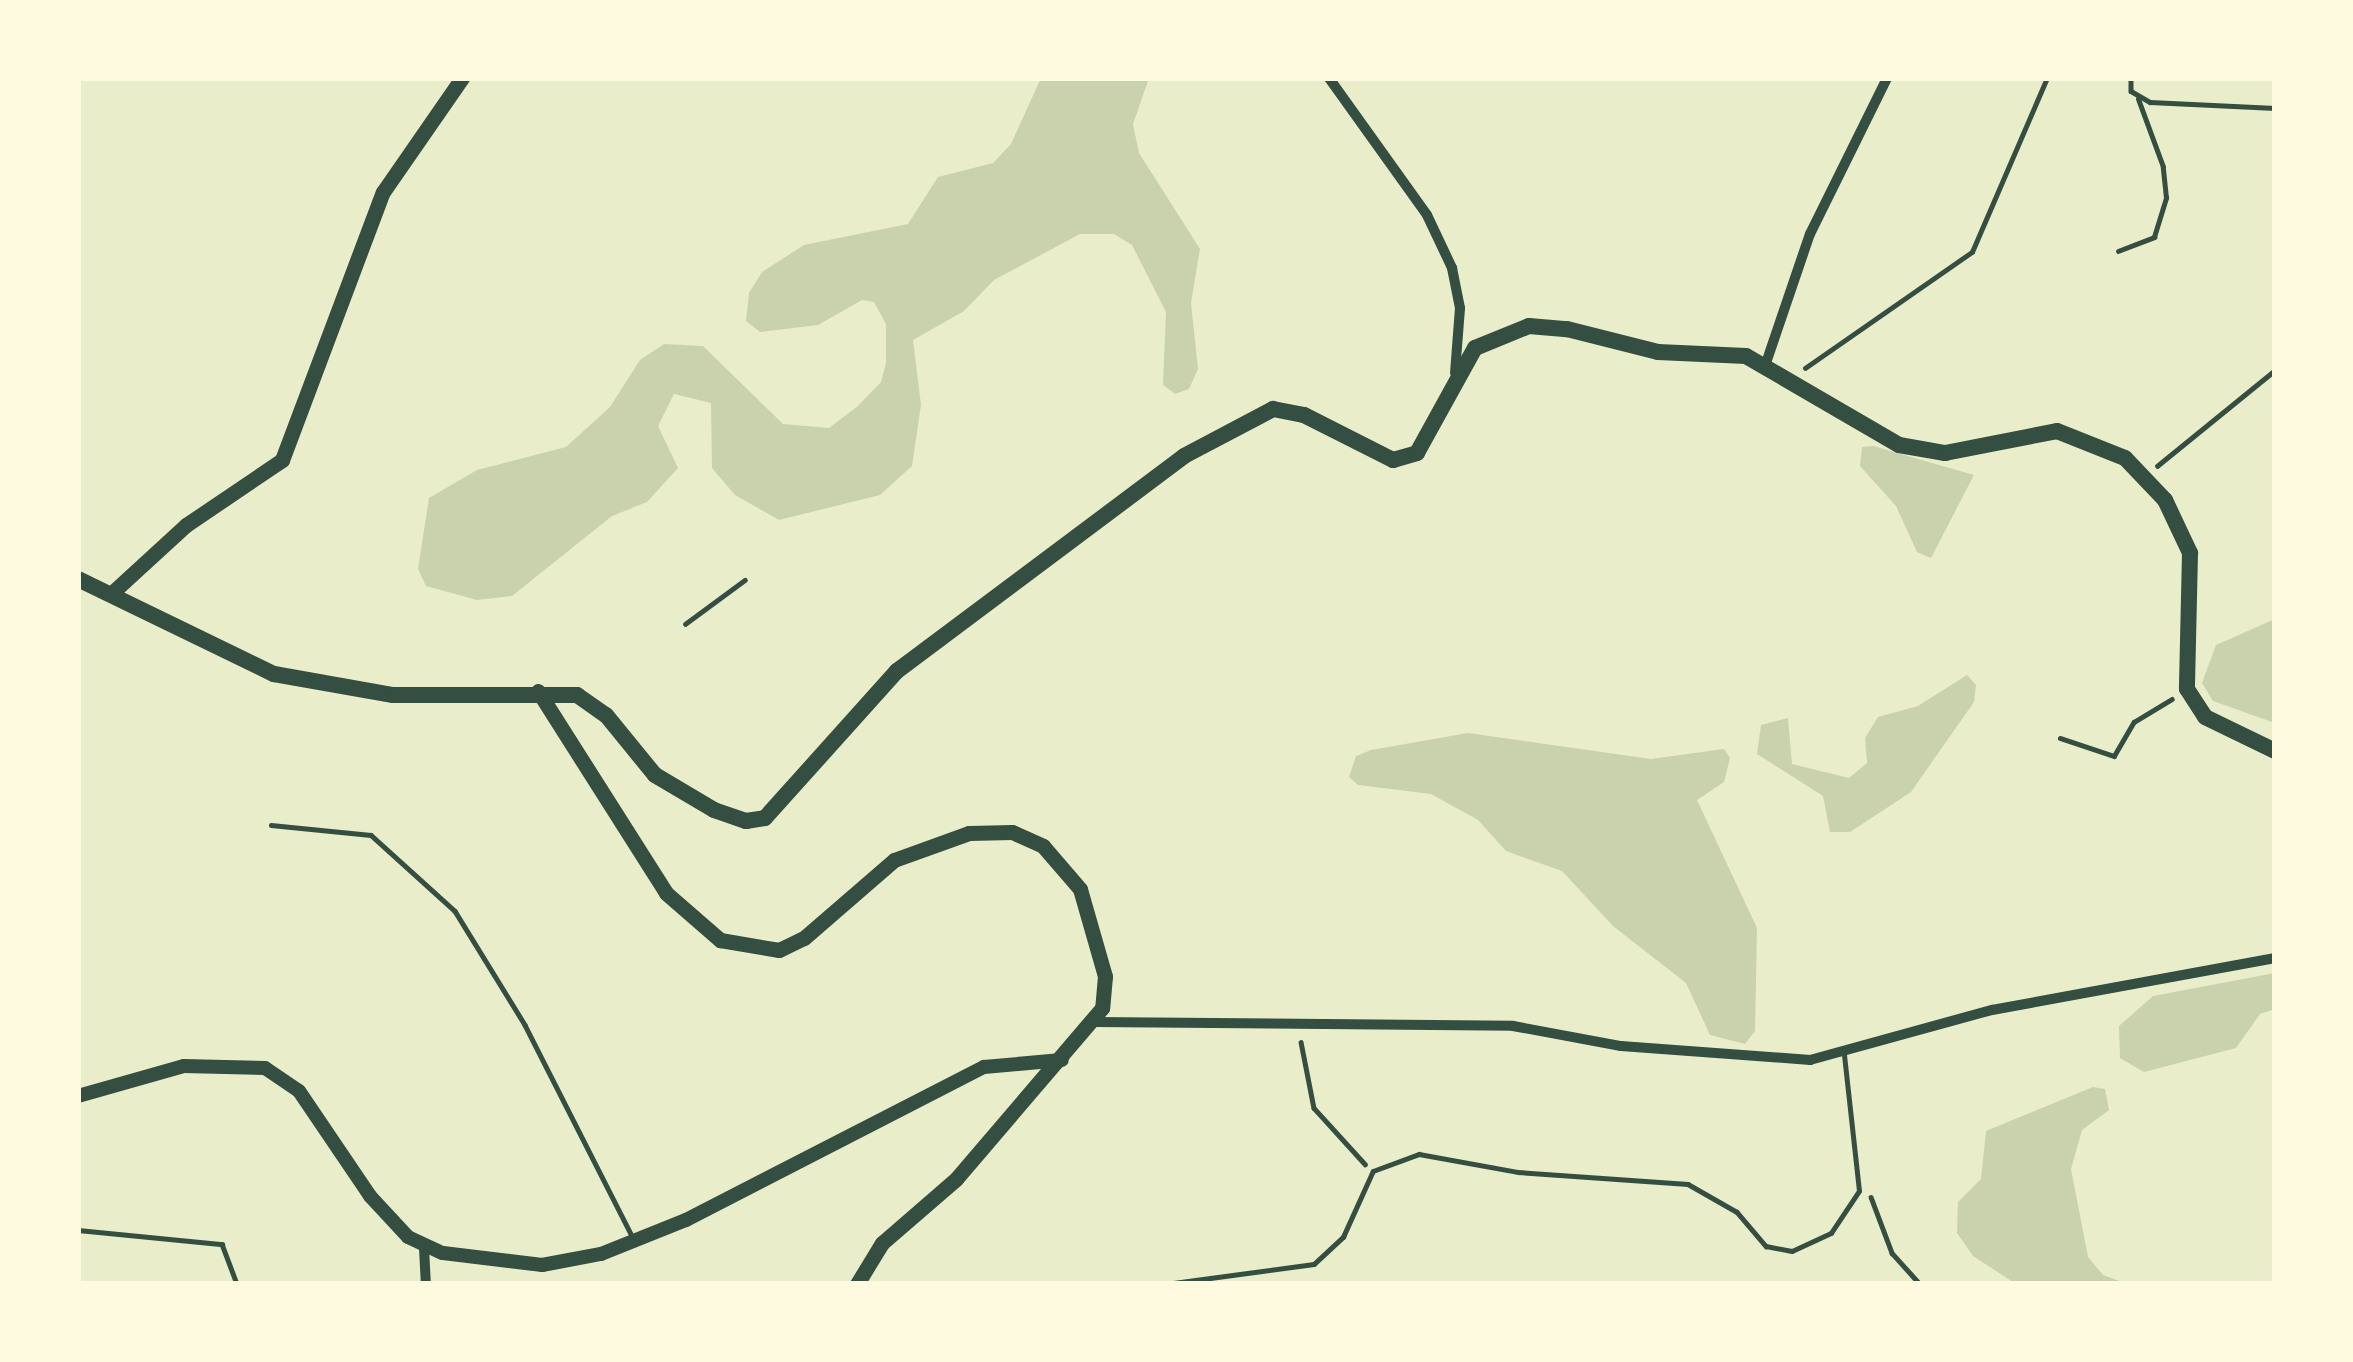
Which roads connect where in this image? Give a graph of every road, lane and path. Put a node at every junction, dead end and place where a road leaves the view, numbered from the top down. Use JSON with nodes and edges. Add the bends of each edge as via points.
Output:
{"nodes":[{"id":1,"x":462,"y":78,"type":"edge"},
{"id":2,"x":1329,"y":78,"type":"edge"},
{"id":3,"x":1887,"y":78,"type":"edge"},
{"id":4,"x":2048,"y":78,"type":"edge"},
{"id":5,"x":2131,"y":78,"type":"edge"},
{"id":6,"x":2138,"y":99,"type":"junction"},
{"id":7,"x":2275,"y":108,"type":"edge"},
{"id":8,"x":2118,"y":251,"type":"dead end"},
{"id":9,"x":1766,"y":363,"type":"junction"},
{"id":10,"x":2275,"y":370,"type":"edge"},
{"id":11,"x":1455,"y":373,"type":"junction"},
{"id":12,"x":1790,"y":378,"type":"junction"},
{"id":13,"x":2144,"y":478,"type":"junction"},
{"id":14,"x":78,"y":579,"type":"edge"},
{"id":15,"x":745,"y":580,"type":"dead end"},
{"id":16,"x":114,"y":590,"type":"junction"},
{"id":17,"x":685,"y":624,"type":"dead end"},
{"id":18,"x":2187,"y":689,"type":"junction"},
{"id":19,"x":538,"y":691,"type":"junction"},
{"id":20,"x":2060,"y":738,"type":"dead end"},
{"id":21,"x":2275,"y":751,"type":"edge"},
{"id":22,"x":271,"y":825,"type":"dead end"},
{"id":23,"x":2275,"y":958,"type":"edge"},
{"id":24,"x":1094,"y":1022,"type":"junction"},
{"id":25,"x":1299,"y":1024,"type":"junction"},
{"id":26,"x":1844,"y":1055,"type":"junction"},
{"id":27,"x":1062,"y":1060,"type":"junction"},
{"id":28,"x":78,"y":1096,"type":"edge"},
{"id":29,"x":1861,"y":1167,"type":"junction"},
{"id":30,"x":1373,"y":1171,"type":"junction"},
{"id":31,"x":78,"y":1230,"type":"edge"},
{"id":32,"x":635,"y":1241,"type":"junction"},
{"id":33,"x":424,"y":1248,"type":"junction"},
{"id":34,"x":237,"y":1284,"type":"edge"},
{"id":35,"x":426,"y":1284,"type":"edge"},
{"id":36,"x":857,"y":1284,"type":"edge"},
{"id":37,"x":1166,"y":1284,"type":"edge"},
{"id":38,"x":1920,"y":1284,"type":"edge"},
{"id":39,"x":1982,"y":1284,"type":"edge"},
{"id":40,"x":1995,"y":1284,"type":"edge"}],
"edges":[{"from":1,"to":16,"type":"main road","via":[[383,192],[282,460],[186,525]]},
{"from":2,"to":11,"type":"street","via":[[1427,215],[1452,268],[1460,308]]},
{"from":3,"to":9,"type":"street","via":[[1810,234]]},
{"from":4,"to":12,"type":"path","via":[[1972,251]]},
{"from":5,"to":6,"type":"path"},
{"from":6,"to":7,"type":"path"},
{"from":6,"to":8,"type":"path","via":[[2166,198],[2154,237]]},
{"from":9,"to":11,"type":"main road","via":[[1529,326],[1497,333]]},
{"from":9,"to":12,"type":"main road"},
{"from":10,"to":13,"type":"path"},
{"from":11,"to":19,"type":"main road","via":[[1417,453],[1393,460],[1304,415],[1273,409],[1138,484],[1054,558],[897,671],[765,818],[714,810],[645,767],[593,704]]},
{"from":12,"to":13,"type":"main road","via":[[1899,445],[1946,453],[2057,431],[2093,439]]},
{"from":13,"to":18,"type":"main road","via":[[2165,500],[2190,553]]},
{"from":14,"to":16,"type":"main road"},
{"from":15,"to":17,"type":"path"},
{"from":16,"to":19,"type":"main road","via":[[215,652],[274,674],[393,694]]},
{"from":18,"to":20,"type":"path","via":[[2134,722],[2114,756]]},
{"from":18,"to":21,"type":"main road","via":[[2205,717]]},
{"from":19,"to":24,"type":"main road","via":[[666,893],[720,940],[754,951],[804,938],[865,882],[927,843],[1012,832],[1043,846],[1080,889],[1096,936],[1106,976]]},
{"from":22,"to":32,"type":"lane","via":[[371,835],[455,910],[525,1025]]},
{"from":23,"to":26,"type":"street","via":[[1992,1010]]},
{"from":24,"to":25,"type":"street"},
{"from":24,"to":27,"type":"main road"},
{"from":25,"to":26,"type":"street","via":[[1513,1026],[1692,1053]]},
{"from":25,"to":30,"type":"path","via":[[1314,1108]]},
{"from":26,"to":29,"type":"lane"},
{"from":27,"to":32,"type":"street","via":[[983,1067]]},
{"from":27,"to":36,"type":"main road","via":[[956,1179],[882,1243]]},
{"from":28,"to":33,"type":"street","via":[[217,1063],[283,1075],[392,1225]]},
{"from":29,"to":30,"type":"lane","via":[[1852,1208],[1831,1233],[1792,1251],[1766,1246],[1737,1212],[1688,1184],[1518,1172],[1419,1154]]},
{"from":29,"to":38,"type":"path","via":[[1892,1253]]},
{"from":30,"to":37,"type":"lane","via":[[1327,1257],[1282,1273]]},
{"from":31,"to":34,"type":"path","via":[[222,1244]]},
{"from":32,"to":33,"type":"street","via":[[542,1265]]},
{"from":33,"to":35,"type":"street"},
{"from":39,"to":40,"type":"path"}]}
